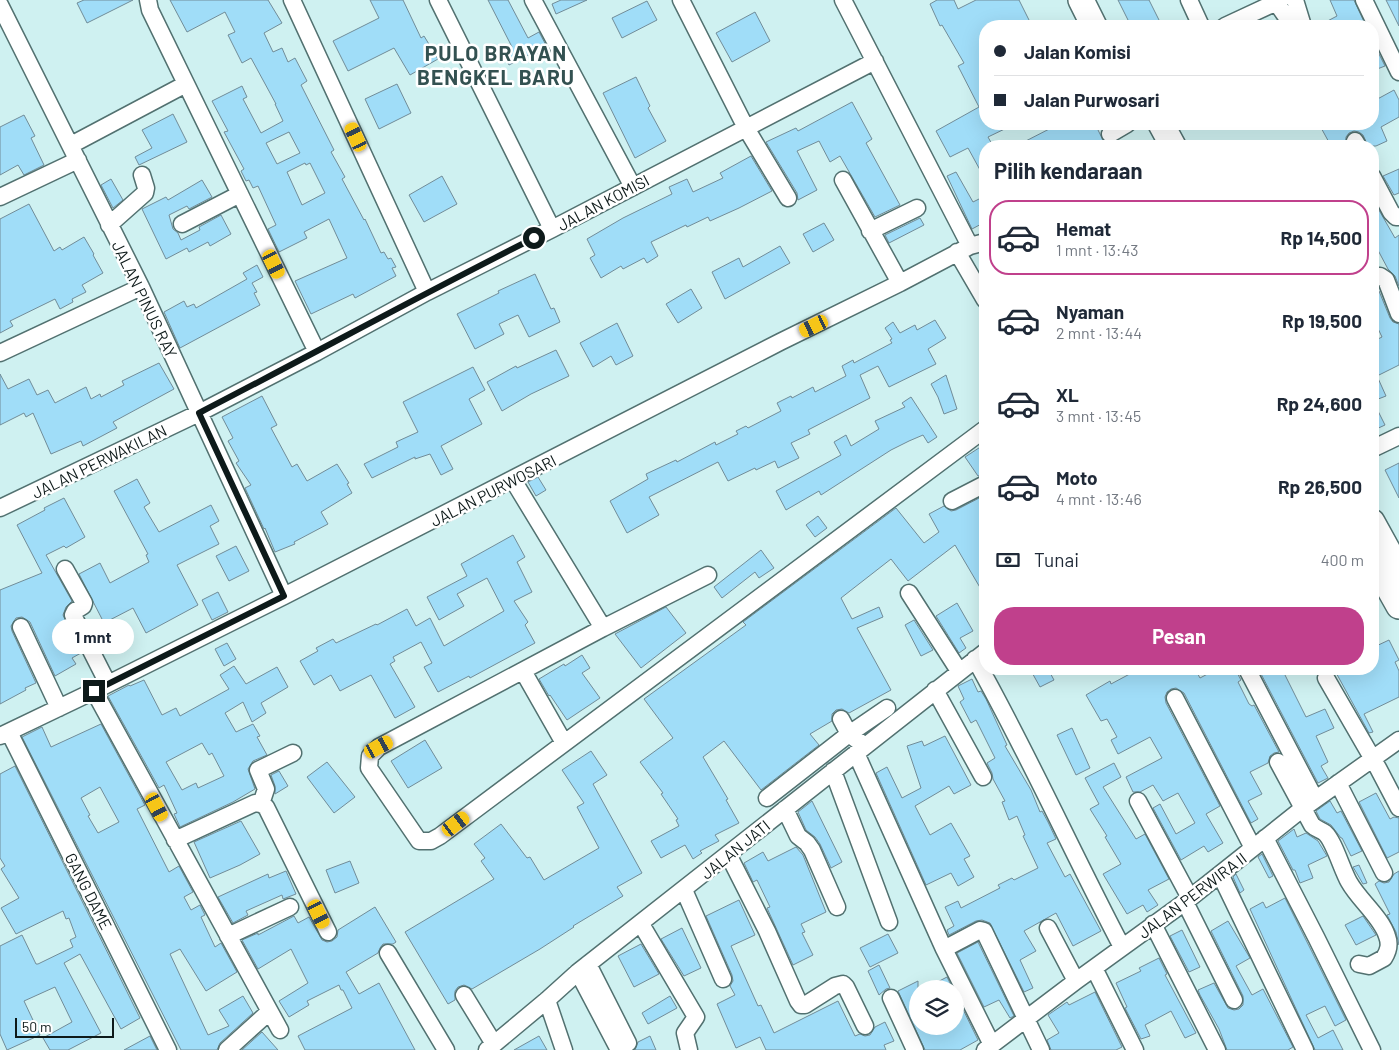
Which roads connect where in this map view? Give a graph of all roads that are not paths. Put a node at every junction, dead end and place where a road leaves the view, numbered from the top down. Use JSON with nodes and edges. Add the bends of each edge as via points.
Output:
{"nodes":[{"id":1,"x":148,"y":0,"type":"edge"},
{"id":2,"x":292,"y":0,"type":"edge"},
{"id":3,"x":438,"y":0,"type":"edge"},
{"id":4,"x":533,"y":0,"type":"edge"},
{"id":5,"x":681,"y":0,"type":"edge"},
{"id":6,"x":843,"y":0,"type":"edge"},
{"id":7,"x":1081,"y":0,"type":"edge"},
{"id":8,"x":1098,"y":0,"type":"edge"},
{"id":9,"x":1189,"y":0,"type":"edge"},
{"id":10,"x":1364,"y":0,"type":"edge"},
{"id":11,"x":1279,"y":1,"type":"edge"},
{"id":12,"x":0,"y":5,"type":"edge"},
{"id":13,"x":1297,"y":5,"type":"edge"},
{"id":14,"x":1091,"y":20,"type":"edge"},
{"id":15,"x":1108,"y":20,"type":"edge"},
{"id":16,"x":1198,"y":20,"type":"edge"},
{"id":17,"x":1238,"y":20,"type":"edge"},
{"id":18,"x":1301,"y":20,"type":"edge"},
{"id":19,"x":1374,"y":20,"type":"edge"},
{"id":20,"x":1379,"y":30,"type":"edge"},
{"id":21,"x":7,"y":37,"type":"edge"},
{"id":22,"x":875,"y":61,"type":"junction"},
{"id":23,"x":1399,"y":70,"type":"edge"},
{"id":24,"x":186,"y":84,"type":"junction"},
{"id":25,"x":746,"y":128,"type":"junction"},
{"id":26,"x":1117,"y":130,"type":"edge"},
{"id":27,"x":1110,"y":134,"type":"dead end"},
{"id":28,"x":71,"y":144,"type":"junction"},
{"id":29,"x":78,"y":160,"type":"junction"},
{"id":30,"x":142,"y":175,"type":"dead end"},
{"id":31,"x":843,"y":180,"type":"dead end"},
{"id":32,"x":633,"y":187,"type":"junction"},
{"id":33,"x":1379,"y":189,"type":"edge"},
{"id":34,"x":240,"y":194,"type":"junction"},
{"id":35,"x":0,"y":197,"type":"edge"},
{"id":36,"x":788,"y":198,"type":"dead end"},
{"id":37,"x":917,"y":208,"type":"dead end"},
{"id":38,"x":1399,"y":217,"type":"edge"},
{"id":39,"x":182,"y":224,"type":"dead end"},
{"id":40,"x":109,"y":225,"type":"junction"},
{"id":41,"x":552,"y":229,"type":"junction"},
{"id":42,"x":870,"y":231,"type":"junction"},
{"id":43,"x":971,"y":247,"type":"edge"},
{"id":44,"x":1379,"y":276,"type":"edge"},
{"id":45,"x":979,"y":277,"type":"edge"},
{"id":46,"x":900,"y":283,"type":"junction"},
{"id":47,"x":141,"y":287,"type":"junction"},
{"id":48,"x":428,"y":292,"type":"junction"},
{"id":49,"x":1399,"y":314,"type":"edge"},
{"id":50,"x":317,"y":352,"type":"junction"},
{"id":51,"x":0,"y":353,"type":"edge"},
{"id":52,"x":199,"y":413,"type":"junction"},
{"id":53,"x":979,"y":433,"type":"edge"},
{"id":54,"x":1399,"y":436,"type":"edge"},
{"id":55,"x":1379,"y":446,"type":"edge"},
{"id":56,"x":513,"y":480,"type":"junction"},
{"id":57,"x":979,"y":487,"type":"edge"},
{"id":58,"x":952,"y":501,"type":"dead end"},
{"id":59,"x":0,"y":508,"type":"edge"},
{"id":60,"x":1379,"y":535,"type":"edge"},
{"id":61,"x":65,"y":569,"type":"dead end"},
{"id":62,"x":1379,"y":570,"type":"edge"},
{"id":63,"x":1399,"y":571,"type":"edge"},
{"id":64,"x":708,"y":575,"type":"dead end"},
{"id":65,"x":909,"y":593,"type":"dead end"},
{"id":66,"x":284,"y":596,"type":"junction"},
{"id":67,"x":1399,"y":606,"type":"edge"},
{"id":68,"x":21,"y":628,"type":"dead end"},
{"id":69,"x":602,"y":628,"type":"junction"},
{"id":70,"x":979,"y":656,"type":"edge"},
{"id":71,"x":959,"y":671,"type":"junction"},
{"id":72,"x":523,"y":672,"type":"junction"},
{"id":73,"x":990,"y":675,"type":"edge"},
{"id":74,"x":1250,"y":675,"type":"edge"},
{"id":75,"x":1326,"y":678,"type":"dead end"},
{"id":76,"x":101,"y":687,"type":"junction"},
{"id":77,"x":935,"y":690,"type":"junction"},
{"id":78,"x":1175,"y":698,"type":"dead end"},
{"id":79,"x":59,"y":708,"type":"junction"},
{"id":80,"x":887,"y":708,"type":"dead end"},
{"id":81,"x":841,"y":719,"type":"dead end"},
{"id":82,"x":4,"y":734,"type":"edge"},
{"id":83,"x":850,"y":734,"type":"junction"},
{"id":84,"x":1399,"y":740,"type":"edge"},
{"id":85,"x":564,"y":744,"type":"junction"},
{"id":86,"x":861,"y":750,"type":"junction"},
{"id":87,"x":293,"y":753,"type":"dead end"},
{"id":88,"x":1372,"y":758,"type":"junction"},
{"id":89,"x":1278,"y":762,"type":"dead end"},
{"id":90,"x":833,"y":771,"type":"junction"},
{"id":91,"x":983,"y":777,"type":"dead end"},
{"id":92,"x":1338,"y":782,"type":"junction"},
{"id":93,"x":767,"y":798,"type":"dead end"},
{"id":94,"x":1138,"y":800,"type":"dead end"},
{"id":95,"x":262,"y":804,"type":"junction"},
{"id":96,"x":1308,"y":804,"type":"junction"},
{"id":97,"x":1399,"y":808,"type":"edge"},
{"id":98,"x":785,"y":809,"type":"junction"},
{"id":99,"x":175,"y":840,"type":"junction"},
{"id":100,"x":1259,"y":843,"type":"junction"},
{"id":101,"x":728,"y":854,"type":"junction"},
{"id":102,"x":1384,"y":873,"type":"dead end"},
{"id":103,"x":1220,"y":874,"type":"junction"},
{"id":104,"x":684,"y":890,"type":"junction"},
{"id":105,"x":1187,"y":900,"type":"junction"},
{"id":106,"x":290,"y":907,"type":"dead end"},
{"id":107,"x":837,"y":907,"type":"dead end"},
{"id":108,"x":890,"y":922,"type":"dead end"},
{"id":109,"x":641,"y":924,"type":"junction"},
{"id":110,"x":1153,"y":924,"type":"junction"},
{"id":111,"x":1048,"y":928,"type":"dead end"},
{"id":112,"x":328,"y":932,"type":"dead end"},
{"id":113,"x":228,"y":936,"type":"junction"},
{"id":114,"x":1122,"y":948,"type":"junction"},
{"id":115,"x":944,"y":949,"type":"junction"},
{"id":116,"x":388,"y":952,"type":"dead end"},
{"id":117,"x":1359,"y":964,"type":"dead end"},
{"id":118,"x":583,"y":968,"type":"junction"},
{"id":119,"x":1094,"y":968,"type":"junction"},
{"id":120,"x":723,"y":979,"type":"dead end"},
{"id":121,"x":1076,"y":981,"type":"junction"},
{"id":122,"x":464,"y":995,"type":"dead end"},
{"id":123,"x":891,"y":998,"type":"dead end"},
{"id":124,"x":547,"y":1000,"type":"junction"},
{"id":125,"x":1234,"y":1000,"type":"dead end"},
{"id":126,"x":269,"y":1012,"type":"junction"},
{"id":127,"x":1026,"y":1018,"type":"junction"},
{"id":128,"x":865,"y":1026,"type":"dead end"},
{"id":129,"x":280,"y":1030,"type":"dead end"},
{"id":130,"x":623,"y":1046,"type":"edge"},
{"id":131,"x":490,"y":1047,"type":"edge"},
{"id":132,"x":988,"y":1047,"type":"edge"},
{"id":133,"x":907,"y":1048,"type":"edge"},
{"id":134,"x":168,"y":1050,"type":"edge"},
{"id":135,"x":227,"y":1050,"type":"edge"},
{"id":136,"x":446,"y":1050,"type":"edge"},
{"id":137,"x":564,"y":1050,"type":"edge"},
{"id":138,"x":689,"y":1050,"type":"edge"},
{"id":139,"x":1041,"y":1050,"type":"edge"},
{"id":140,"x":1135,"y":1050,"type":"edge"},
{"id":141,"x":1216,"y":1050,"type":"edge"},
{"id":142,"x":1305,"y":1050,"type":"edge"},
{"id":143,"x":1372,"y":1050,"type":"edge"}],
"edges":[{"from":1,"to":24,"type":"street"},
{"from":2,"to":48,"type":"street"},
{"from":3,"to":41,"type":"street"},
{"from":4,"to":32,"type":"street"},
{"from":5,"to":25,"type":"street"},
{"from":6,"to":22,"type":"street"},
{"from":7,"to":14,"type":"highway"},
{"from":8,"to":15,"type":"highway"},
{"from":9,"to":16,"type":"street"},
{"from":10,"to":19,"type":"street"},
{"from":11,"to":13,"type":"street","via":[[1285,15]]},
{"from":11,"to":17,"type":"street"},
{"from":12,"to":21,"type":"street","name":"JALAN PINUS RAY"},
{"from":13,"to":18,"type":"street"},
{"from":20,"to":23,"type":"street"},
{"from":21,"to":28,"type":"street","name":"JALAN PINUS RAY"},
{"from":22,"to":25,"type":"street","name":"JALAN KOMISI"},
{"from":22,"to":43,"type":"street"},
{"from":24,"to":28,"type":"street"},
{"from":24,"to":34,"type":"street"},
{"from":25,"to":32,"type":"street","name":"JALAN KOMISI"},
{"from":25,"to":36,"type":"street"},
{"from":26,"to":27,"type":"street"},
{"from":28,"to":29,"type":"street","name":"JALAN PINUS RAY"},
{"from":29,"to":35,"type":"street"},
{"from":29,"to":40,"type":"street","name":"JALAN PINUS RAY"},
{"from":30,"to":40,"type":"street","via":[[145,193]]},
{"from":31,"to":42,"type":"street"},
{"from":32,"to":41,"type":"street","name":"JALAN KOMISI"},
{"from":33,"to":38,"type":"street","via":[[1391,212]]},
{"from":34,"to":39,"type":"street"},
{"from":34,"to":50,"type":"street"},
{"from":37,"to":42,"type":"street"},
{"from":40,"to":47,"type":"street","name":"JALAN PINUS RAY"},
{"from":41,"to":48,"type":"street","name":"JALAN KOMISI"},
{"from":42,"to":46,"type":"street"},
{"from":43,"to":45,"type":"street"},
{"from":43,"to":46,"type":"street","name":"JALAN PURWOSARI"},
{"from":44,"to":49,"type":"street","via":[[1386,280]]},
{"from":46,"to":56,"type":"street","name":"JALAN PURWOSARI"},
{"from":47,"to":51,"type":"street"},
{"from":47,"to":52,"type":"street","name":"JALAN PINUS RAY"},
{"from":48,"to":50,"type":"street","name":"JALAN KOMISI"},
{"from":50,"to":52,"type":"street","name":"JALAN KOMISI"},
{"from":52,"to":59,"type":"street","name":"JALAN PERWAKILAN"},
{"from":52,"to":66,"type":"street","name":"JALAN PINUS RAY"},
{"from":53,"to":85,"type":"street"},
{"from":54,"to":55,"type":"street"},
{"from":56,"to":66,"type":"street","name":"JALAN PURWOSARI"},
{"from":56,"to":69,"type":"street"},
{"from":57,"to":58,"type":"street"},
{"from":60,"to":63,"type":"highway"},
{"from":61,"to":76,"type":"street","via":[[84,603],[73,615]]},
{"from":62,"to":67,"type":"highway"},
{"from":64,"to":69,"type":"street"},
{"from":65,"to":71,"type":"street"},
{"from":66,"to":76,"type":"street","name":"JALAN PURWOSARI"},
{"from":68,"to":79,"type":"street"},
{"from":69,"to":72,"type":"street"},
{"from":70,"to":71,"type":"street","name":"JALAN JATI"},
{"from":71,"to":77,"type":"street","name":"JALAN JATI"},
{"from":72,"to":85,"type":"street"},
{"from":72,"to":85,"type":"street","via":[[379,747],[370,756],[369,768],[419,841],[431,841]]},
{"from":73,"to":114,"type":"street","via":[[1076,859]]},
{"from":74,"to":96,"type":"street"},
{"from":75,"to":88,"type":"street"},
{"from":76,"to":79,"type":"street","name":"JALAN PURWOSARI"},
{"from":76,"to":99,"type":"street"},
{"from":77,"to":86,"type":"street","name":"JALAN JATI"},
{"from":77,"to":91,"type":"street"},
{"from":78,"to":100,"type":"street"},
{"from":79,"to":82,"type":"street","name":"JALAN PURWOSARI"},
{"from":80,"to":83,"type":"street"},
{"from":81,"to":83,"type":"street"},
{"from":82,"to":134,"type":"street","name":"GANG DAME"},
{"from":83,"to":86,"type":"street"},
{"from":83,"to":93,"type":"street"},
{"from":84,"to":88,"type":"street","name":"JALAN PERWIRA II"},
{"from":86,"to":90,"type":"street","name":"JALAN JATI"},
{"from":86,"to":115,"type":"street"},
{"from":87,"to":95,"type":"street","via":[[258,770],[266,789]]},
{"from":88,"to":92,"type":"street","name":"JALAN PERWIRA II"},
{"from":88,"to":97,"type":"street"},
{"from":89,"to":96,"type":"street"},
{"from":90,"to":98,"type":"street","name":"JALAN JATI"},
{"from":90,"to":108,"type":"street"},
{"from":92,"to":96,"type":"street","name":"JALAN PERWIRA II"},
{"from":92,"to":102,"type":"street"},
{"from":94,"to":105,"type":"street"},
{"from":95,"to":99,"type":"street","via":[[255,803]]},
{"from":95,"to":112,"type":"street"},
{"from":96,"to":100,"type":"street","name":"JALAN PERWIRA II"},
{"from":96,"to":117,"type":"street","via":[[1313,827],[1327,836],[1343,873],[1384,927],[1390,945],[1384,958],[1369,966]]},
{"from":98,"to":101,"type":"street","name":"JALAN JATI"},
{"from":98,"to":107,"type":"street","via":[[798,836],[812,850]]},
{"from":99,"to":113,"type":"street"},
{"from":100,"to":103,"type":"street","name":"JALAN PERWIRA II"},
{"from":100,"to":143,"type":"street","via":[[1316,937]]},
{"from":101,"to":104,"type":"street","name":"JALAN JATI"},
{"from":101,"to":128,"type":"street","via":[[801,1005],[842,984]]},
{"from":103,"to":105,"type":"street","name":"JALAN PERWIRA II"},
{"from":103,"to":142,"type":"street"},
{"from":104,"to":109,"type":"street","name":"JALAN JATI"},
{"from":104,"to":120,"type":"street"},
{"from":105,"to":110,"type":"street","name":"JALAN PERWIRA II"},
{"from":105,"to":125,"type":"street"},
{"from":106,"to":113,"type":"street"},
{"from":109,"to":118,"type":"street","name":"JALAN JATI"},
{"from":109,"to":138,"type":"street","via":[[696,1017],[685,1033]]},
{"from":110,"to":114,"type":"street","name":"JALAN PERWIRA II"},
{"from":110,"to":141,"type":"street"},
{"from":111,"to":121,"type":"street"},
{"from":113,"to":126,"type":"street"},
{"from":114,"to":119,"type":"street","name":"JALAN PERWIRA II"},
{"from":115,"to":127,"type":"street","via":[[980,930],[984,931]]},
{"from":115,"to":132,"type":"street"},
{"from":116,"to":136,"type":"street"},
{"from":118,"to":124,"type":"street","name":"JALAN JATI"},
{"from":118,"to":130,"type":"street"},
{"from":119,"to":121,"type":"street","name":"JALAN PERWIRA II"},
{"from":119,"to":140,"type":"street"},
{"from":121,"to":127,"type":"street","name":"JALAN PERWIRA II"},
{"from":122,"to":131,"type":"street"},
{"from":123,"to":133,"type":"street"},
{"from":124,"to":131,"type":"street","name":"JALAN JATI"},
{"from":124,"to":137,"type":"street"},
{"from":126,"to":129,"type":"street"},
{"from":126,"to":135,"type":"street"},
{"from":127,"to":132,"type":"street","name":"JALAN PERWIRA II"},
{"from":127,"to":139,"type":"street"}]}
